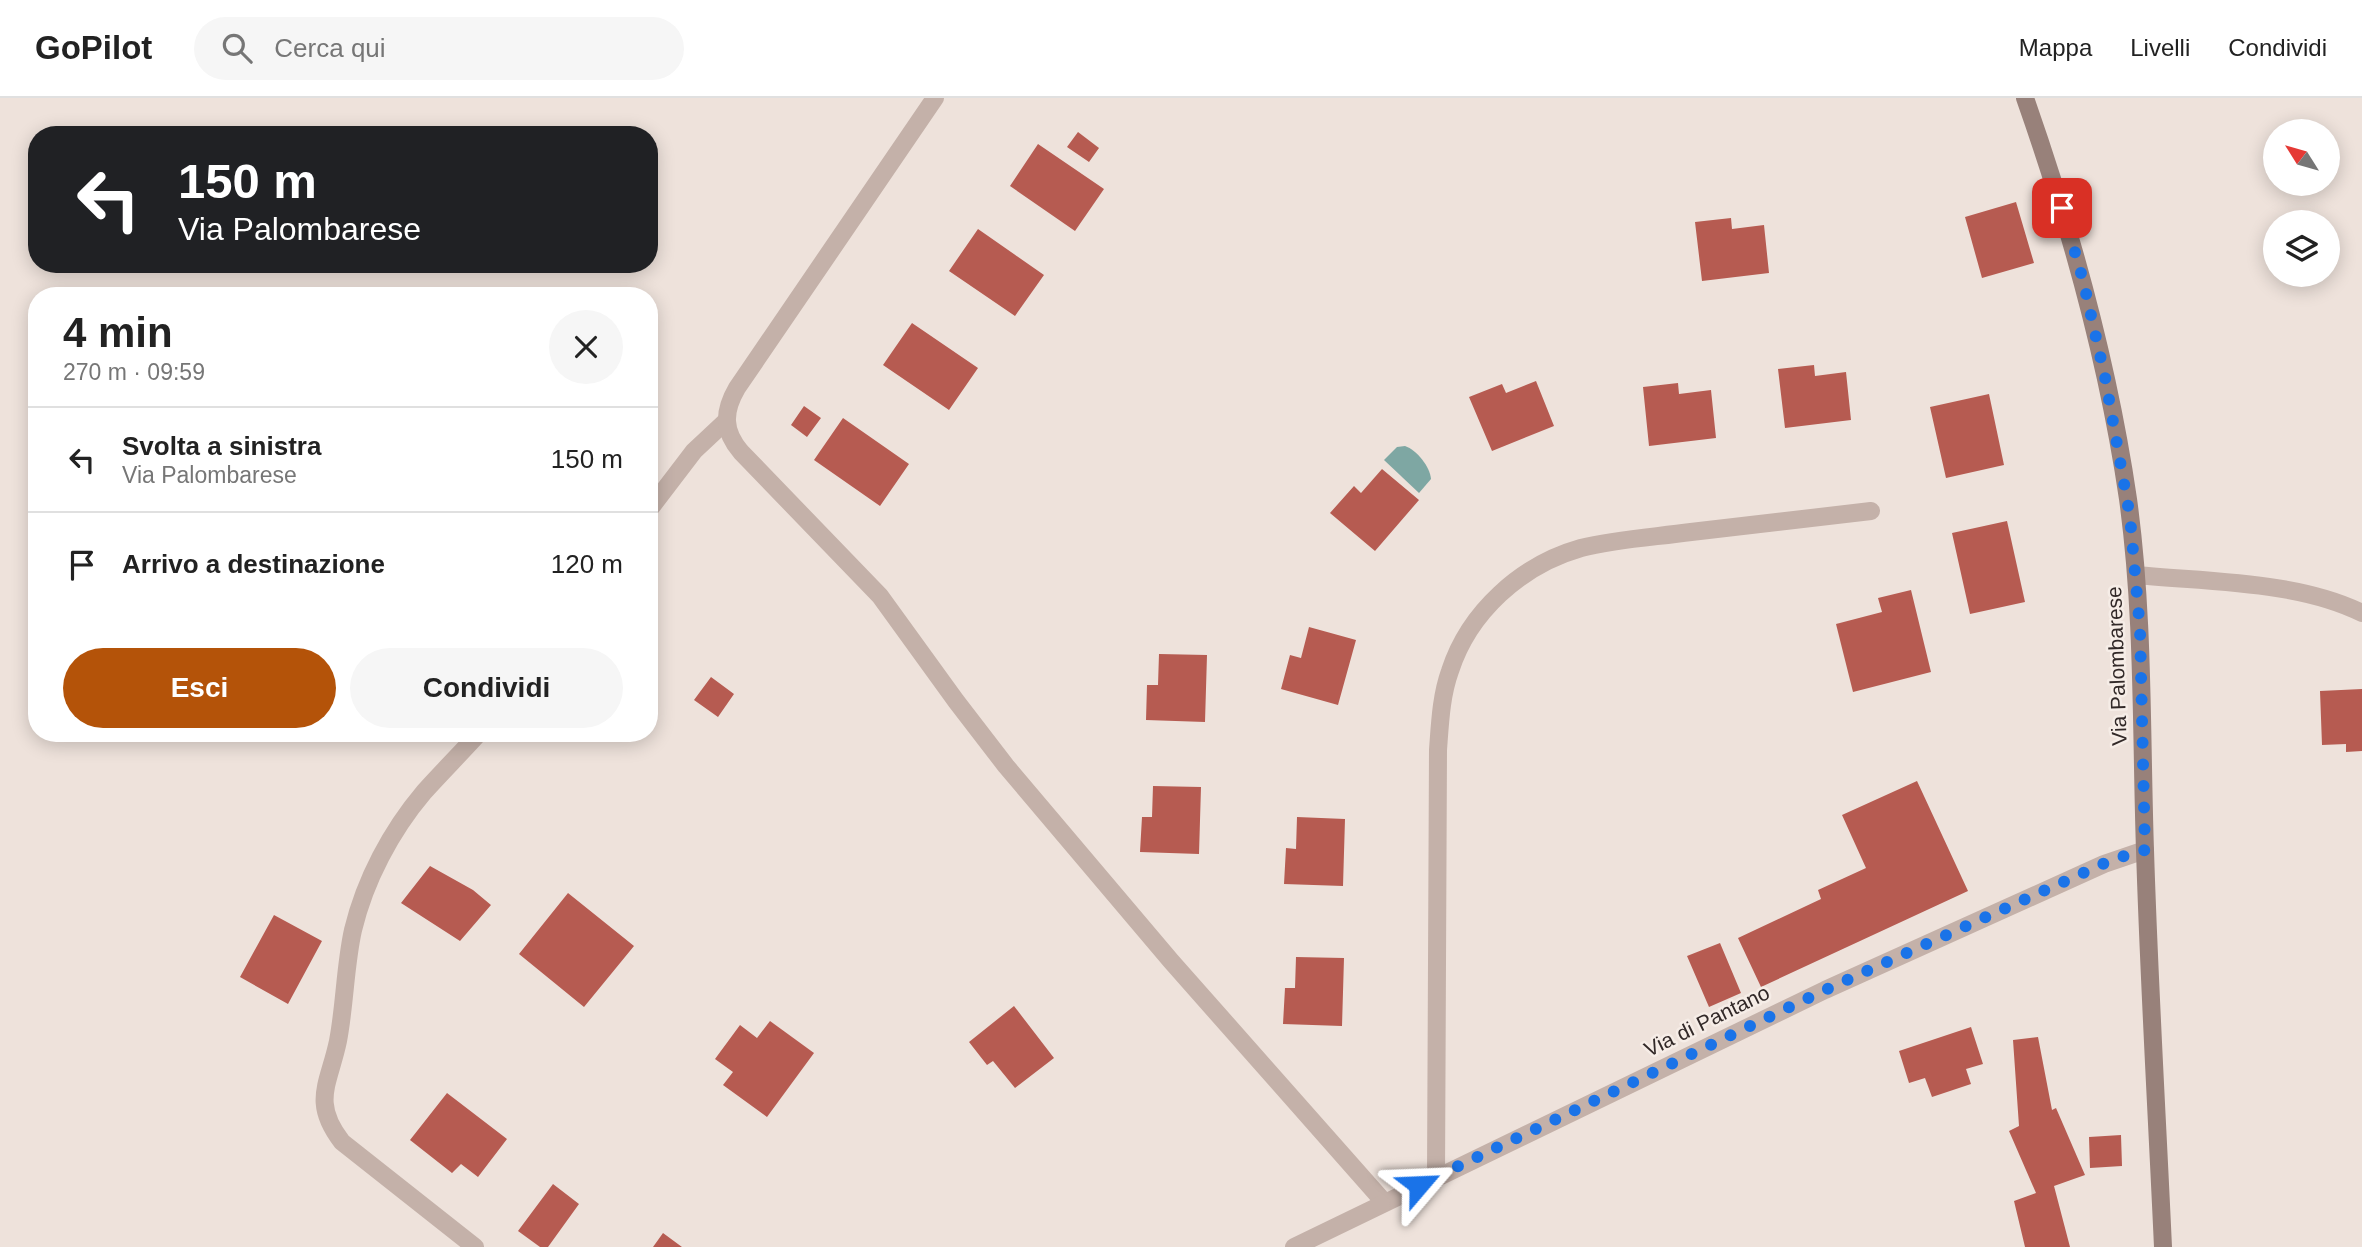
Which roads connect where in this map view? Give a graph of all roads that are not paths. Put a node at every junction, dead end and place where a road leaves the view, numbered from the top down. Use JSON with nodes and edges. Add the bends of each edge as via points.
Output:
{"nodes":[{"id":1,"x":935,"y":98,"type":"edge"},
{"id":2,"x":2025,"y":98,"type":"edge"},
{"id":3,"x":725,"y":422,"type":"junction"},
{"id":4,"x":658,"y":498,"type":"edge"},
{"id":5,"x":1871,"y":510,"type":"dead end"},
{"id":6,"x":2137,"y":575,"type":"junction"},
{"id":7,"x":2362,"y":613,"type":"edge"},
{"id":8,"x":471,"y":742,"type":"edge"},
{"id":9,"x":2145,"y":850,"type":"junction"},
{"id":10,"x":1436,"y":1177,"type":"junction"},
{"id":11,"x":1384,"y":1202,"type":"junction"},
{"id":12,"x":475,"y":1247,"type":"edge"},
{"id":13,"x":1294,"y":1247,"type":"edge"},
{"id":14,"x":2163,"y":1247,"type":"edge"}],
"edges":[{"from":1,"to":3,"type":"street","via":[[737,388]]},
{"from":2,"to":6,"type":"main road","name":"Via Palombarese","via":[[2070,231],[2094,327],[2121,456]]},
{"from":3,"to":4,"type":"street","via":[[694,451]]},
{"from":3,"to":11,"type":"street","via":[[741,452],[880,596],[988,744],[1122,904]]},
{"from":5,"to":10,"type":"street","via":[[1578,549],[1522,576],[1488,606],[1470,630],[1447,681],[1438,750]]},
{"from":6,"to":7,"type":"street","via":[[2293,590]]},
{"from":6,"to":9,"type":"main road","name":"Via Palombarese"},
{"from":8,"to":12,"type":"street","via":[[410,810],[365,892],[353,932],[338,1042],[324,1094],[327,1118],[342,1142]]},
{"from":9,"to":10,"type":"street","name":"Via di Pantano","via":[[2114,859],[1825,990]]},
{"from":9,"to":14,"type":"main road","name":"Via Palombarese"},
{"from":10,"to":11,"type":"street","name":"Via di Pantano"},
{"from":11,"to":13,"type":"street","name":"Via di Pantano"}]}
